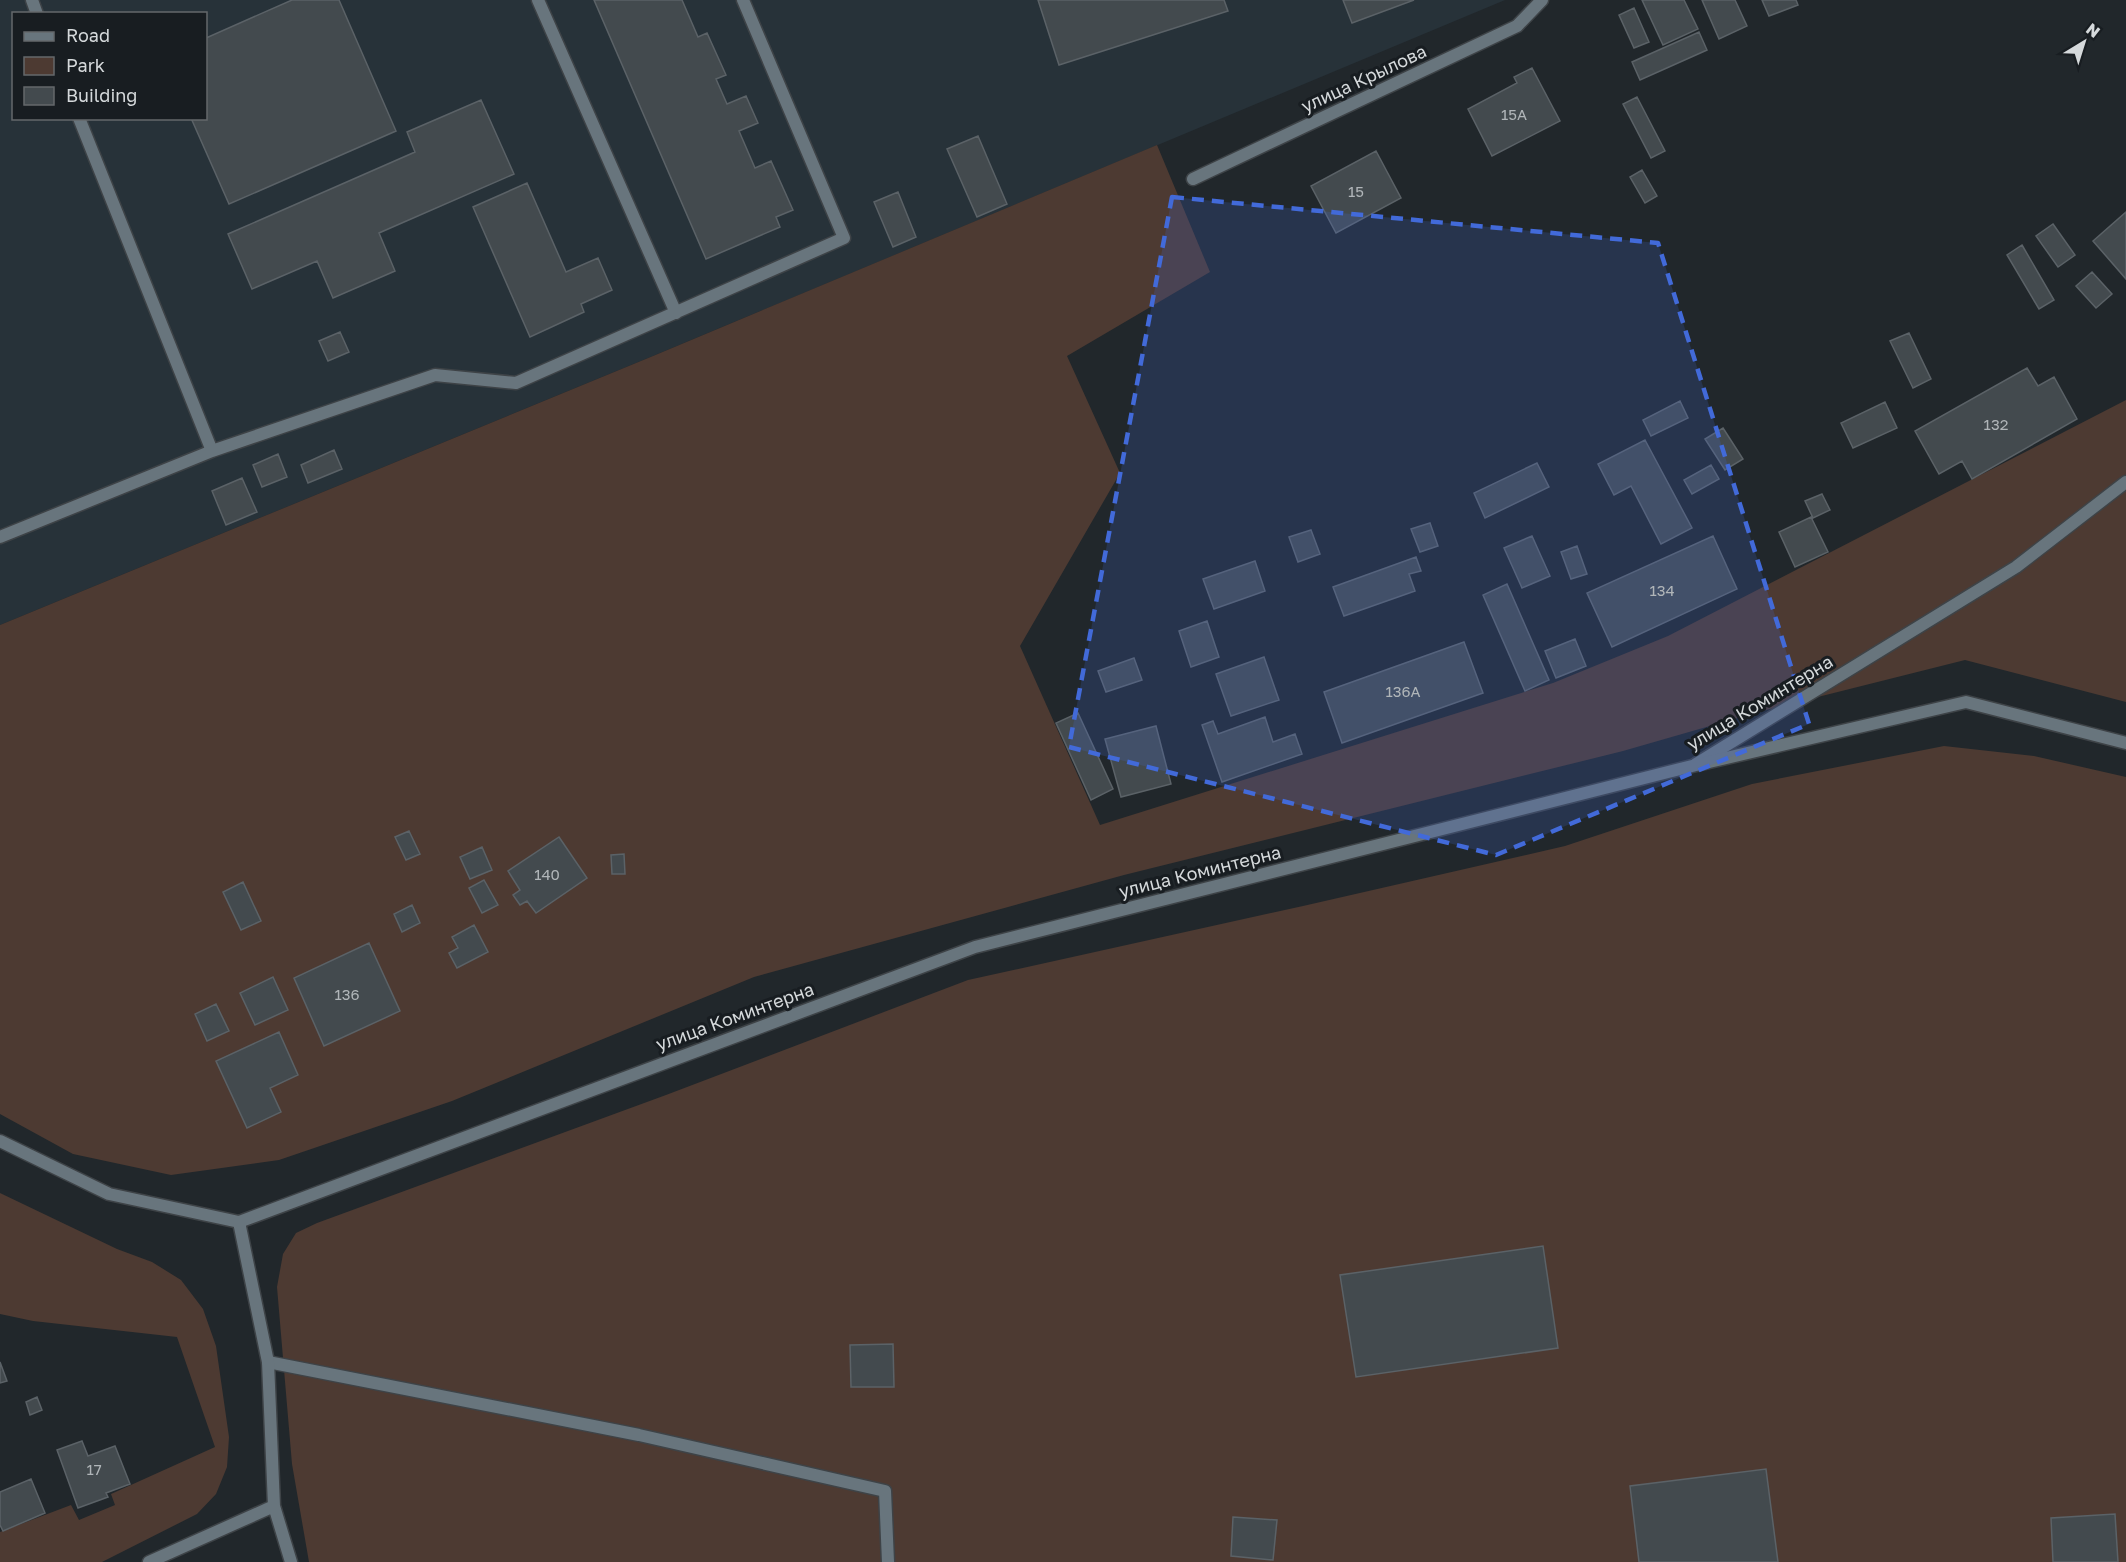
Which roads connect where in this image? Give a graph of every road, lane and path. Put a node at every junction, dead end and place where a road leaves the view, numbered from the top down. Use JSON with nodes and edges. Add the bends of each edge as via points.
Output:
{"nodes":[{"id":1,"x":538,"y":0,"type":"edge"},
{"id":2,"x":743,"y":0,"type":"edge"},
{"id":3,"x":1542,"y":0,"type":"edge"},
{"id":4,"x":80,"y":120,"type":"edge"},
{"id":5,"x":1193,"y":179,"type":"dead end"},
{"id":6,"x":676,"y":312,"type":"junction"},
{"id":7,"x":212,"y":451,"type":"junction"},
{"id":8,"x":2126,"y":482,"type":"edge"},
{"id":9,"x":0,"y":537,"type":"edge"},
{"id":10,"x":2126,"y":743,"type":"edge"},
{"id":11,"x":1692,"y":766,"type":"junction"},
{"id":12,"x":0,"y":1141,"type":"edge"},
{"id":13,"x":238,"y":1222,"type":"junction"},
{"id":14,"x":268,"y":1362,"type":"junction"},
{"id":15,"x":274,"y":1506,"type":"junction"},
{"id":16,"x":149,"y":1562,"type":"edge"},
{"id":17,"x":291,"y":1562,"type":"edge"},
{"id":18,"x":888,"y":1562,"type":"edge"}],
"edges":[{"from":1,"to":6,"type":"street"},
{"from":2,"to":6,"type":"street","via":[[844,238]]},
{"from":3,"to":5,"type":"street","name":"улица Крылова","via":[[1517,27]]},
{"from":4,"to":7,"type":"street"},
{"from":6,"to":7,"type":"street","via":[[516,383],[435,375]]},
{"from":7,"to":9,"type":"street"},
{"from":8,"to":11,"type":"street","name":"улица Коминтерна","via":[[2016,567]]},
{"from":10,"to":11,"type":"street","via":[[1966,702]]},
{"from":11,"to":13,"type":"street","name":"улица Коминтерна","via":[[975,947]]},
{"from":12,"to":13,"type":"street","via":[[109,1194]]},
{"from":13,"to":14,"type":"street"},
{"from":14,"to":15,"type":"street"},
{"from":14,"to":18,"type":"street","via":[[639,1435],[885,1491]]},
{"from":15,"to":16,"type":"street"},
{"from":15,"to":17,"type":"street"}]}
